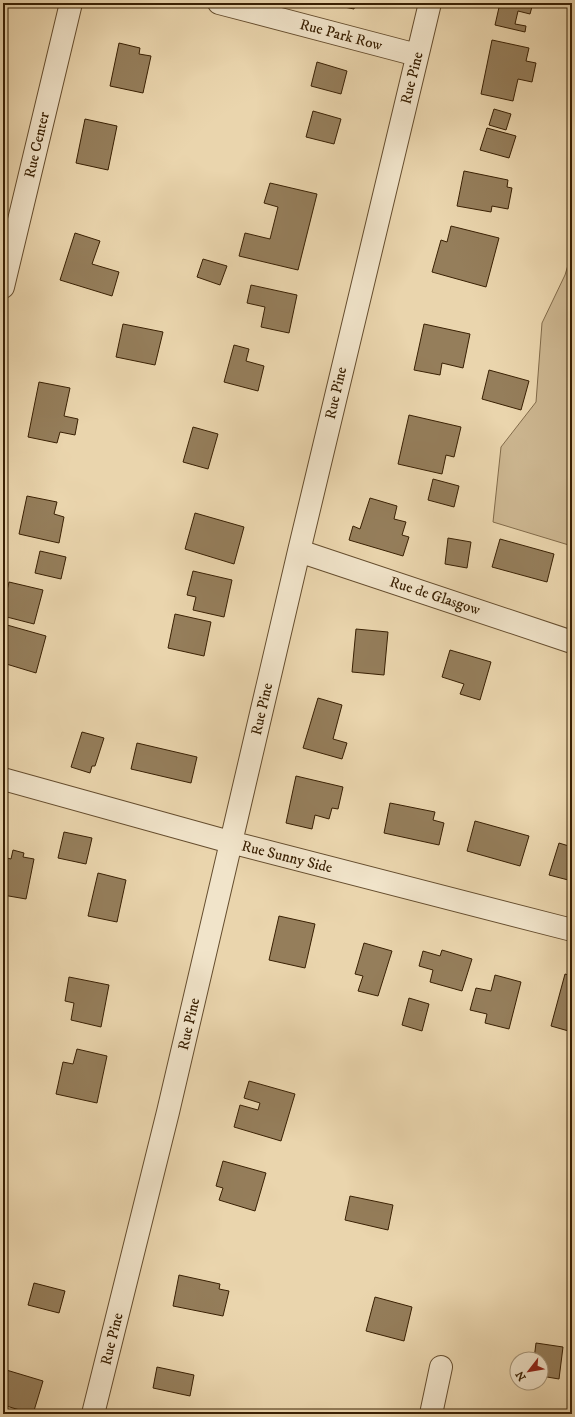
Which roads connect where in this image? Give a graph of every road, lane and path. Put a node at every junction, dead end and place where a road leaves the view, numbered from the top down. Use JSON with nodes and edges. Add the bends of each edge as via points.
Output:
{"nodes":[{"id":1,"x":71,"y":3,"type":"edge"},
{"id":2,"x":219,"y":3,"type":"edge"},
{"id":3,"x":430,"y":3,"type":"edge"},
{"id":4,"x":417,"y":55,"type":"junction"},
{"id":5,"x":3,"y":287,"type":"edge"},
{"id":6,"x":299,"y":551,"type":"junction"},
{"id":7,"x":572,"y":642,"type":"edge"},
{"id":8,"x":3,"y":779,"type":"edge"},
{"id":9,"x":230,"y":842,"type":"junction"},
{"id":10,"x":572,"y":930,"type":"edge"},
{"id":11,"x":441,"y":1368,"type":"dead end"},
{"id":12,"x":93,"y":1414,"type":"edge"},
{"id":13,"x":430,"y":1414,"type":"edge"}],
"edges":[{"from":1,"to":5,"type":"street","name":"Rue Center"},
{"from":2,"to":4,"type":"street","name":"Rue Park Row"},
{"from":3,"to":4,"type":"street","name":"Rue Pine"},
{"from":4,"to":6,"type":"street","name":"Rue Pine"},
{"from":6,"to":7,"type":"street","name":"Rue de Glasgow"},
{"from":6,"to":9,"type":"street","name":"Rue Pine"},
{"from":8,"to":9,"type":"street","name":"Rue Sunny Side"},
{"from":9,"to":10,"type":"street","name":"Rue Sunny Side"},
{"from":9,"to":12,"type":"street","name":"Rue Pine","via":[[168,1112]]},
{"from":11,"to":13,"type":"street"}]}
